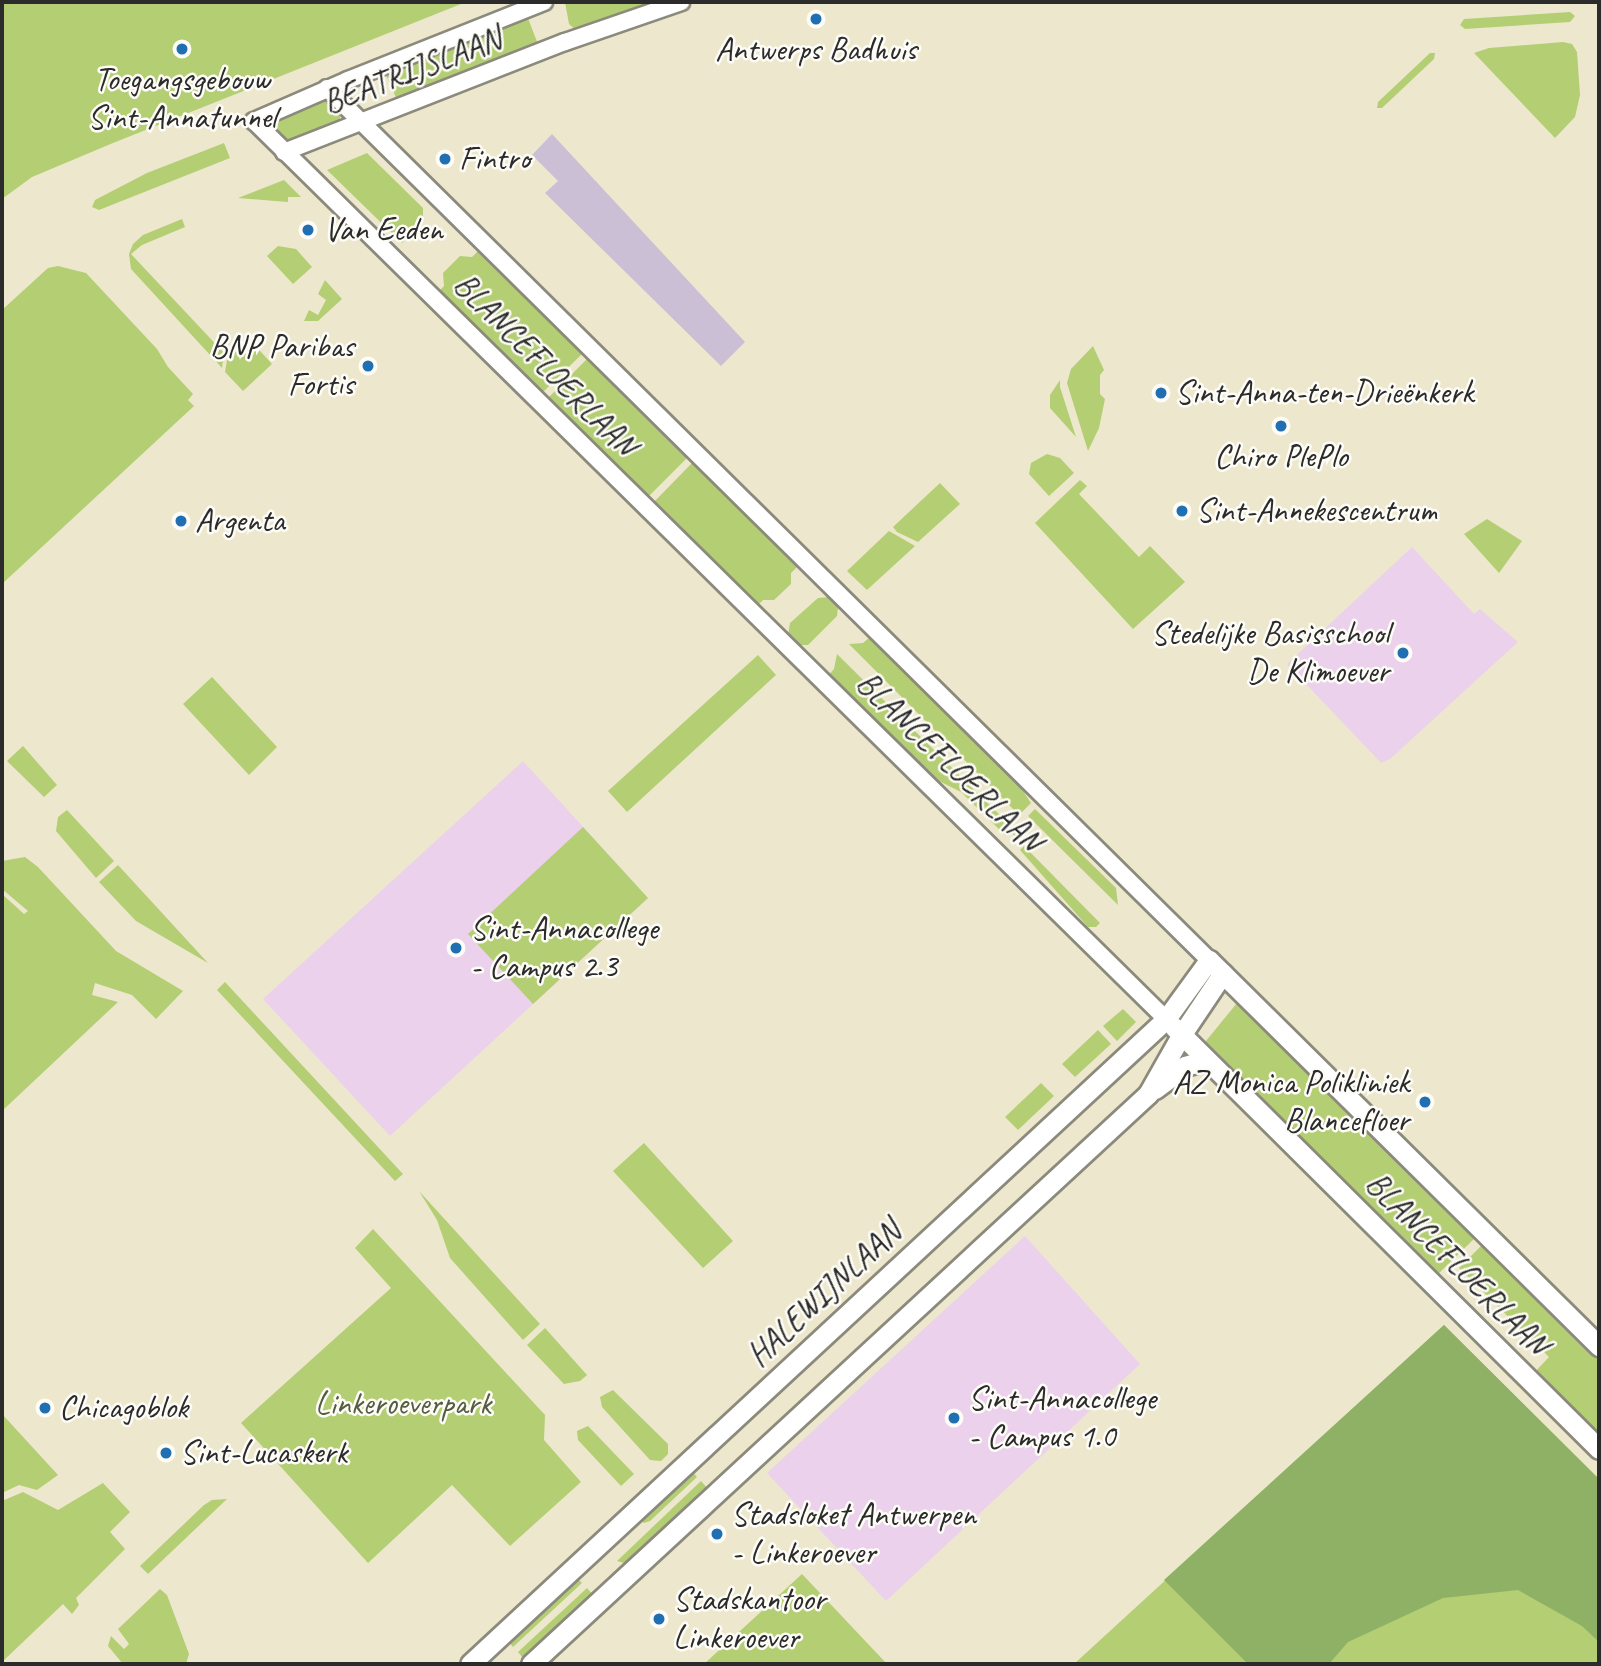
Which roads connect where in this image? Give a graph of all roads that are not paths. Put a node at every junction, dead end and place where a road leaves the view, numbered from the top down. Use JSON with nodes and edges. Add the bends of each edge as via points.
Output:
{"nodes":[{"id":1,"x":544,"y":2,"type":"edge"},
{"id":2,"x":681,"y":2,"type":"edge"},
{"id":3,"x":327,"y":88,"type":"junction"},
{"id":4,"x":254,"y":121,"type":"joint"},
{"id":5,"x":363,"y":123,"type":"junction"},
{"id":6,"x":284,"y":152,"type":"junction"},
{"id":7,"x":1216,"y":967,"type":"junction"},
{"id":8,"x":1166,"y":1019,"type":"junction"},
{"id":9,"x":1182,"y":1034,"type":"junction"},
{"id":10,"x":1206,"y":1060,"type":"junction"},
{"id":11,"x":1148,"y":1094,"type":"junction"},
{"id":12,"x":1599,"y":1346,"type":"edge"},
{"id":13,"x":1599,"y":1449,"type":"edge"},
{"id":14,"x":470,"y":1664,"type":"edge"},
{"id":15,"x":531,"y":1664,"type":"edge"}],
"edges":[{"from":1,"to":3,"type":"street","name":"BEATRIJSLAAN"},
{"from":2,"to":5,"type":"street","name":"BEATRIJSLAAN","via":[[565,42]]},
{"from":3,"to":4,"type":"street","name":"BEATRIJSLAAN"},
{"from":3,"to":5,"type":"street","name":"BLANCEFLOERLAAN"},
{"from":4,"to":6,"type":"street","name":"BLANCEFLOERLAAN"},
{"from":5,"to":6,"type":"street","name":"BEATRIJSLAAN"},
{"from":5,"to":7,"type":"street","name":"BLANCEFLOERLAAN"},
{"from":6,"to":8,"type":"street","name":"BLANCEFLOERLAAN"},
{"from":7,"to":8,"type":"main road","name":"HALEWIJNLAAN"},
{"from":7,"to":9,"type":"main road"},
{"from":7,"to":12,"type":"main road","name":"BLANCEFLOERLAAN"},
{"from":8,"to":9,"type":"main road","name":"BLANCEFLOERLAAN"},
{"from":8,"to":14,"type":"main road","name":"HALEWIJNLAAN"},
{"from":9,"to":10,"type":"main road","name":"BLANCEFLOERLAAN"},
{"from":9,"to":11,"type":"main road"},
{"from":10,"to":11,"type":"main road","via":[[1185,1066]]},
{"from":10,"to":13,"type":"main road","name":"BLANCEFLOERLAAN"},
{"from":11,"to":15,"type":"main road"}]}
